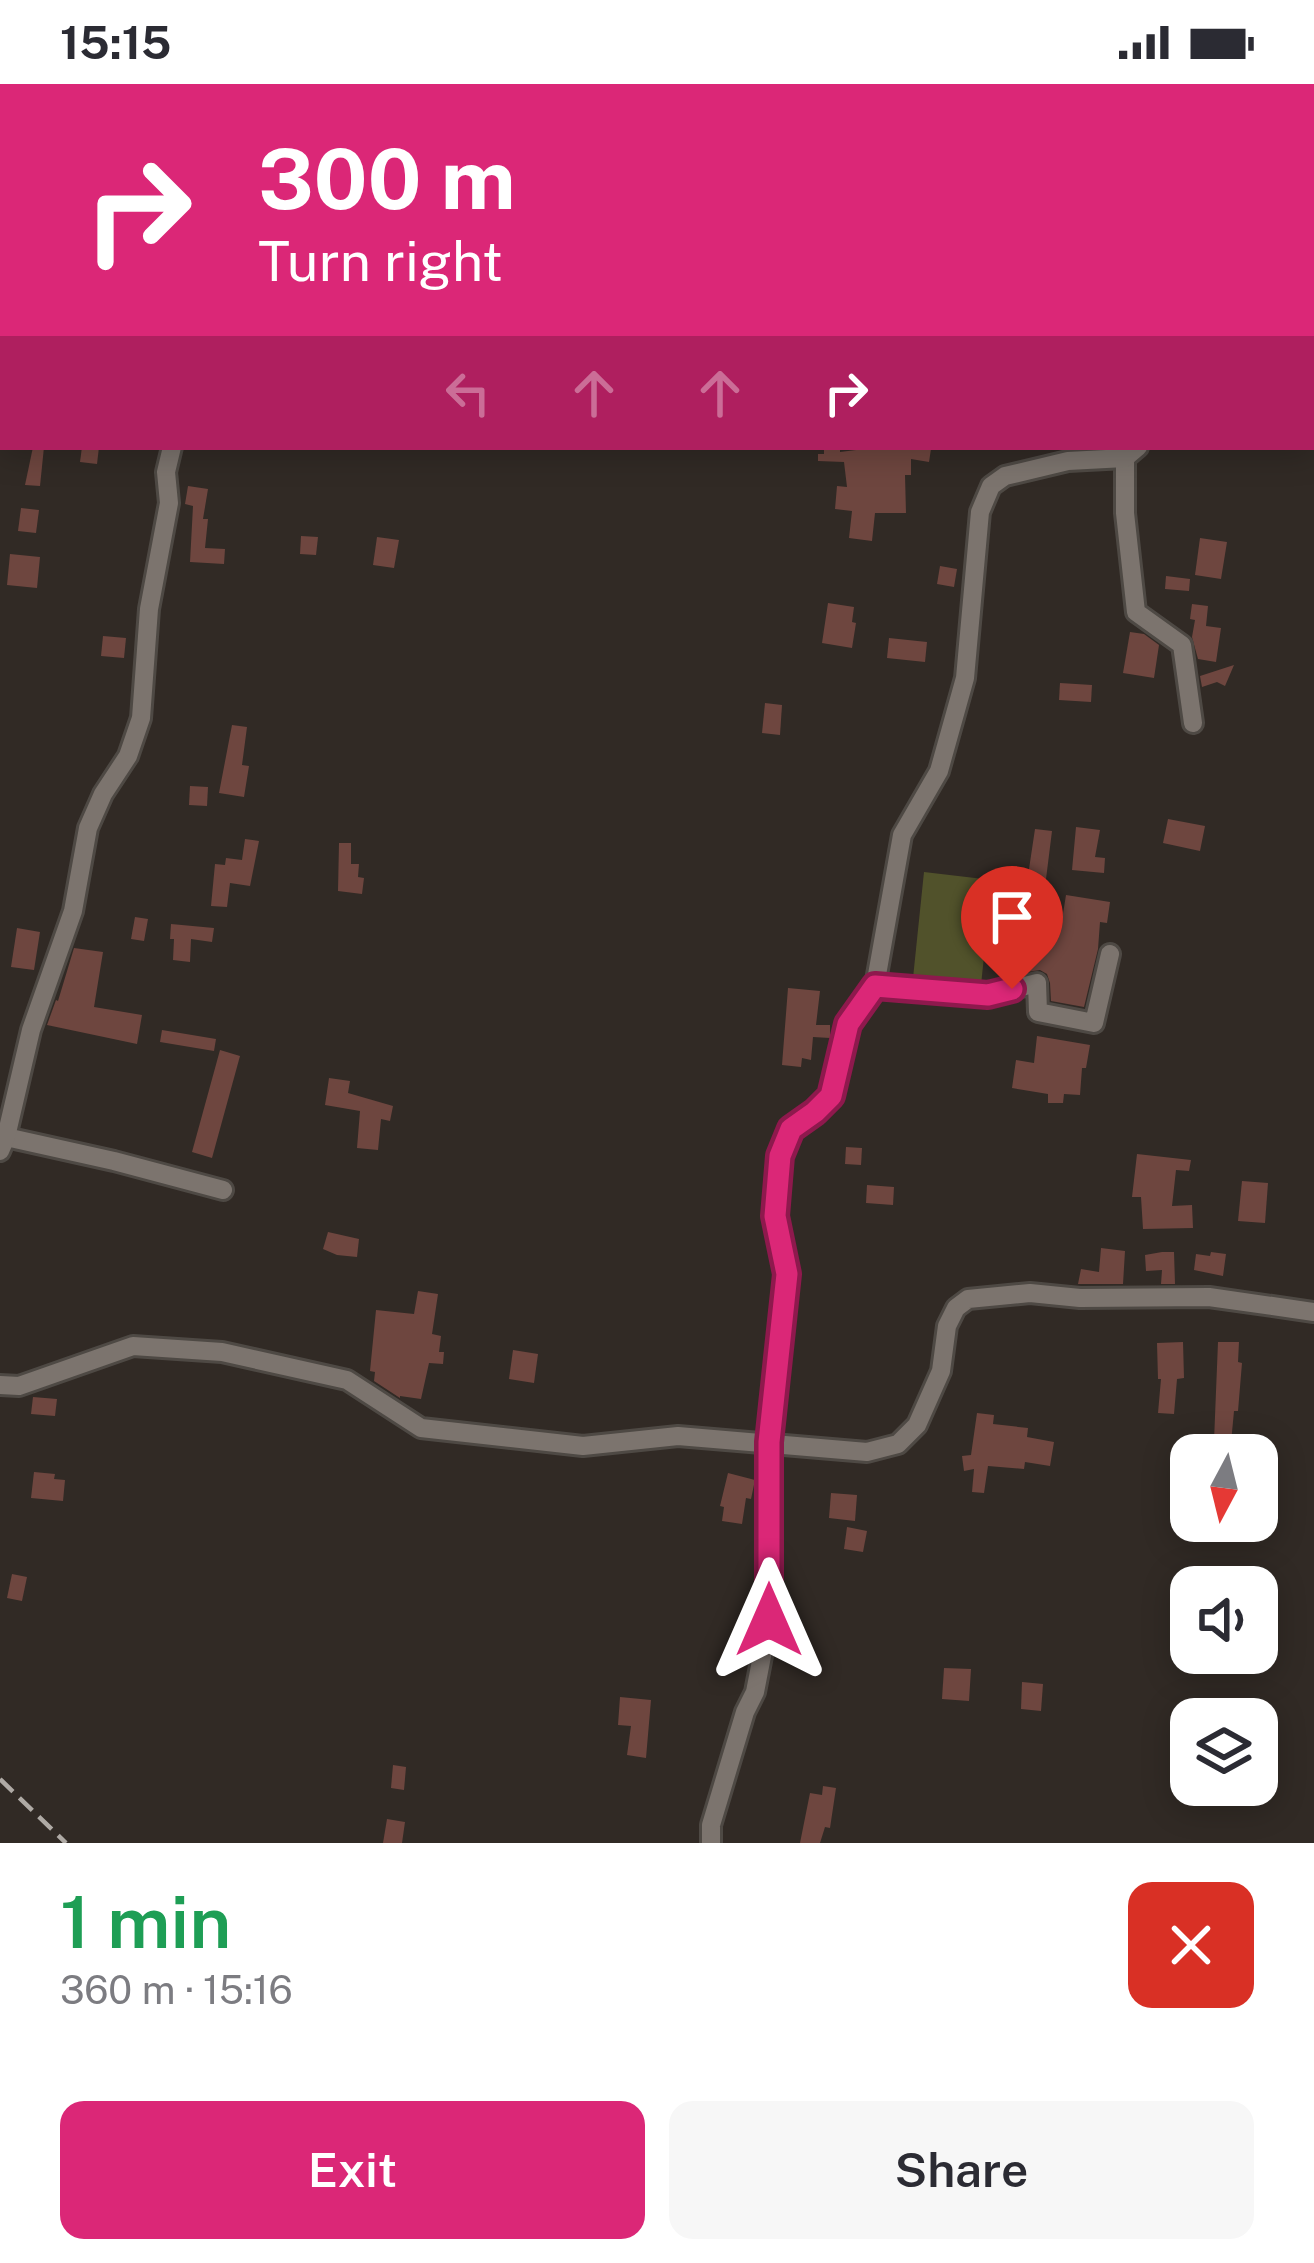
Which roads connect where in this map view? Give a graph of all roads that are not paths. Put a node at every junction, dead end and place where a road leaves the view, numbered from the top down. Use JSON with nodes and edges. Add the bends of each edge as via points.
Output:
{"nodes":[{"id":1,"x":171,"y":450,"type":"edge"},
{"id":2,"x":1132,"y":452,"type":"edge"},
{"id":3,"x":1193,"y":723,"type":"dead end"},
{"id":4,"x":1110,"y":954,"type":"dead end"},
{"id":5,"x":875,"y":986,"type":"junction"},
{"id":6,"x":3,"y":1144,"type":"edge"},
{"id":7,"x":223,"y":1190,"type":"dead end"},
{"id":8,"x":1314,"y":1312,"type":"edge"},
{"id":9,"x":0,"y":1385,"type":"edge"},
{"id":10,"x":769,"y":1442,"type":"junction"},
{"id":11,"x":711,"y":1843,"type":"edge"}],
"edges":[{"from":1,"to":6,"type":"street","via":[[141,718],[88,828],[73,911]]},
{"from":2,"to":3,"type":"street","via":[[1125,513],[1136,612],[1182,645]]},
{"from":2,"to":5,"type":"street","via":[[1005,476],[991,487],[980,512],[965,677],[939,770],[902,836]]},
{"from":4,"to":5,"type":"street","via":[[1094,1023],[1038,1012],[1037,983],[988,995]]},
{"from":5,"to":10,"type":"street","via":[[848,1024],[831,1096],[791,1129],[780,1156],[775,1216],[787,1274]]},
{"from":6,"to":7,"type":"street","via":[[114,1161]]},
{"from":8,"to":10,"type":"street","via":[[1209,1297],[968,1299],[947,1326],[941,1371],[917,1424],[898,1444],[867,1452]]},
{"from":9,"to":10,"type":"street","via":[[19,1387],[133,1346],[222,1352],[347,1380],[421,1428],[583,1446],[678,1436]]},
{"from":10,"to":11,"type":"street","via":[[769,1620]]}]}
